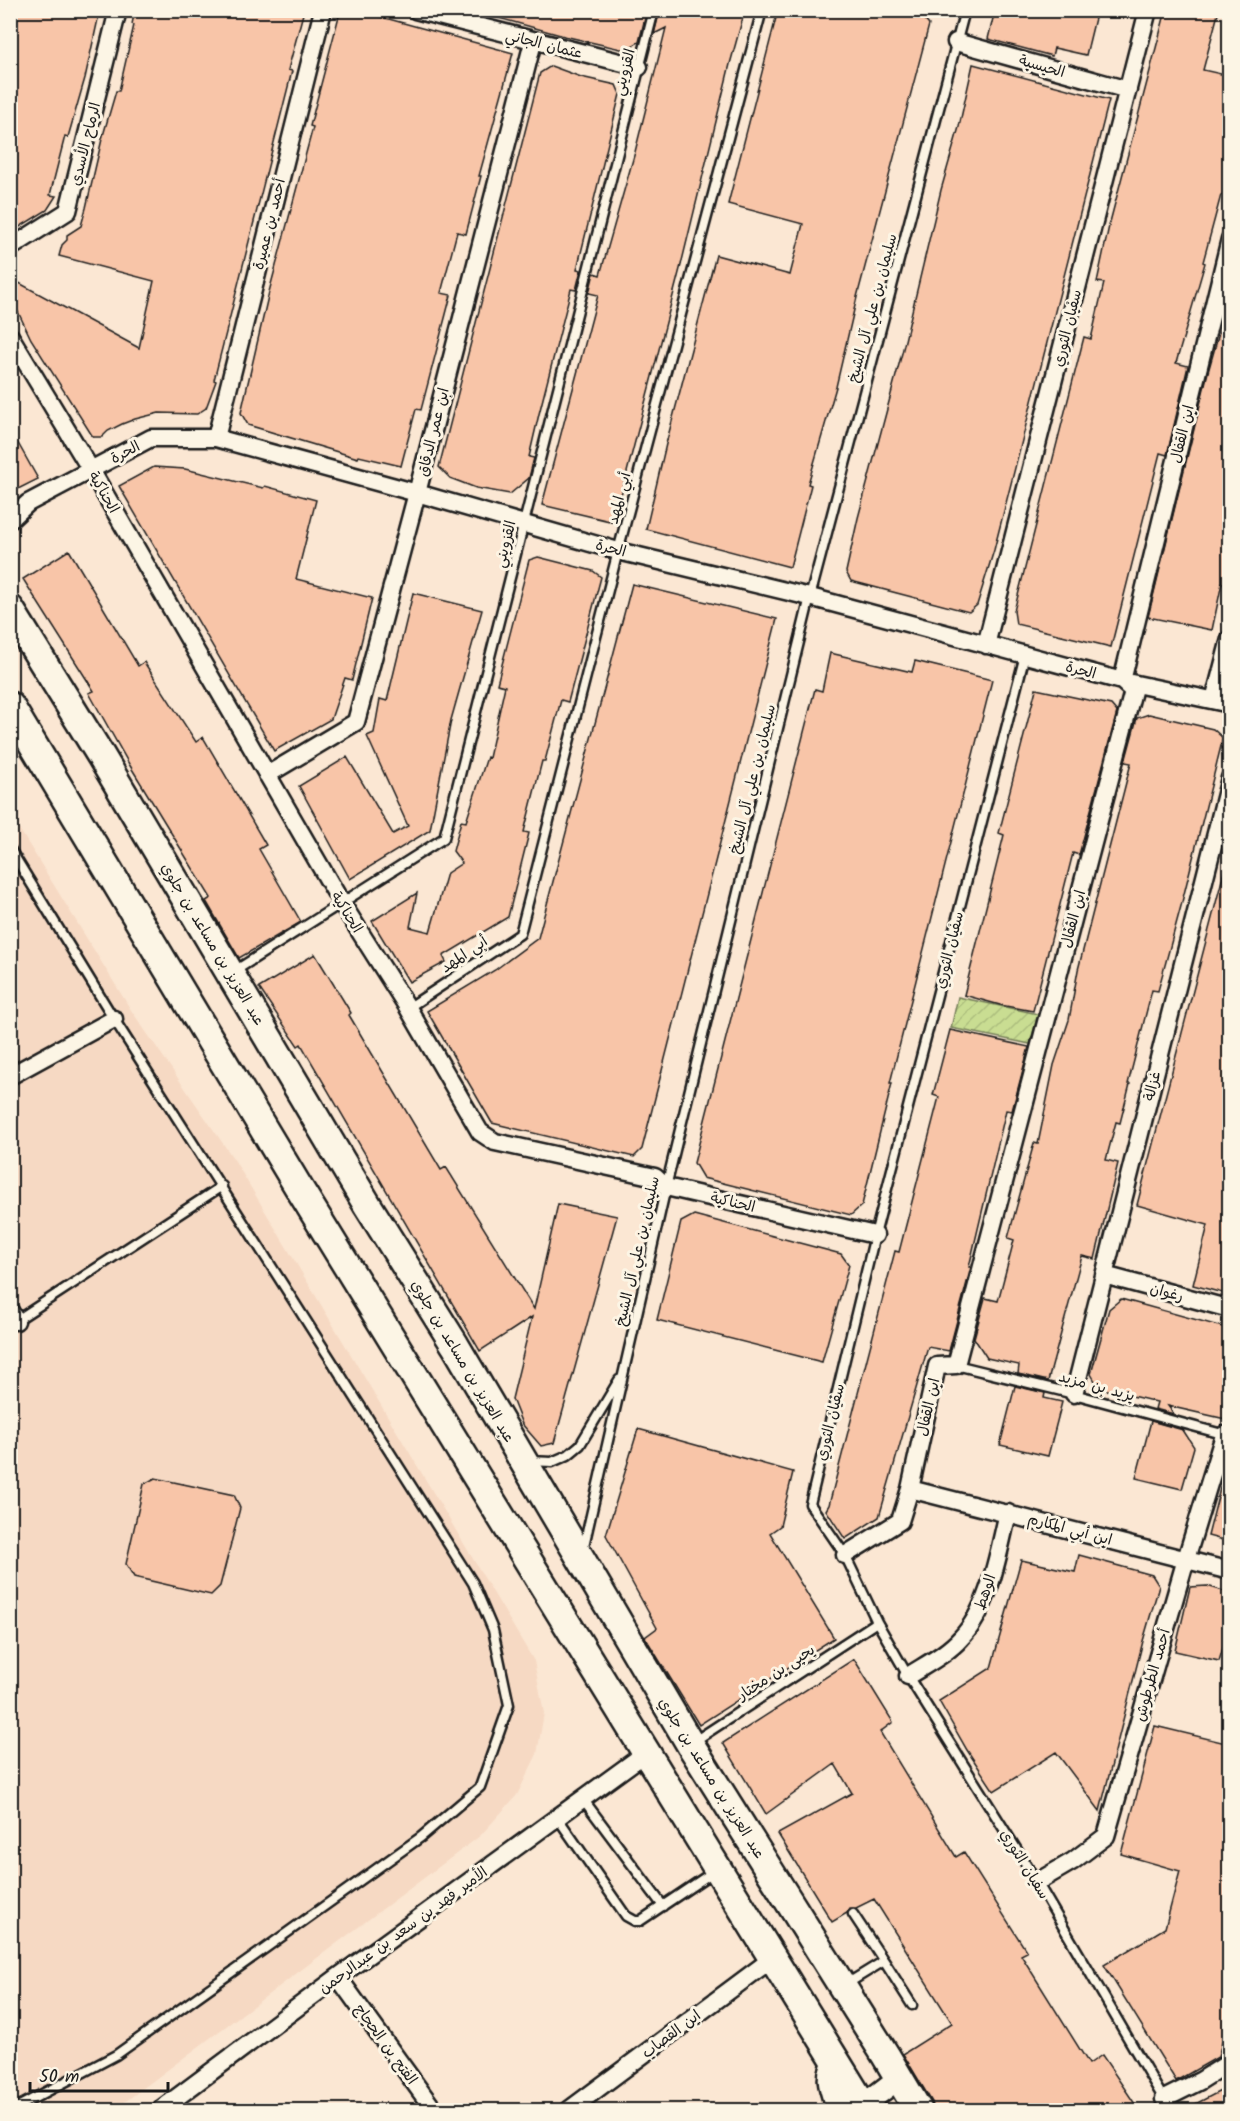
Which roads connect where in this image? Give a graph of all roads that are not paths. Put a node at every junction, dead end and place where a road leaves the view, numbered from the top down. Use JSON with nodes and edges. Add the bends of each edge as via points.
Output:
{"nodes":[{"id":1,"x":118,"y":10,"type":"edge"},
{"id":2,"x":323,"y":10,"type":"edge"},
{"id":3,"x":415,"y":10,"type":"edge"},
{"id":4,"x":654,"y":10,"type":"edge"},
{"id":5,"x":762,"y":10,"type":"edge"},
{"id":6,"x":965,"y":10,"type":"edge"},
{"id":7,"x":1148,"y":10,"type":"edge"},
{"id":8,"x":533,"y":42,"type":"junction"},
{"id":9,"x":956,"y":42,"type":"junction"},
{"id":10,"x":639,"y":67,"type":"junction"},
{"id":11,"x":1128,"y":90,"type":"junction"},
{"id":12,"x":1230,"y":239,"type":"edge"},
{"id":13,"x":10,"y":248,"type":"edge"},
{"id":14,"x":10,"y":336,"type":"edge"},
{"id":15,"x":216,"y":438,"type":"junction"},
{"id":16,"x":91,"y":470,"type":"junction"},
{"id":17,"x":417,"y":493,"type":"junction"},
{"id":18,"x":10,"y":520,"type":"edge"},
{"id":19,"x":524,"y":524,"type":"junction"},
{"id":20,"x":618,"y":551,"type":"junction"},
{"id":21,"x":810,"y":597,"type":"junction"},
{"id":22,"x":10,"y":609,"type":"edge"},
{"id":23,"x":1230,"y":639,"type":"edge"},
{"id":24,"x":986,"y":645,"type":"junction"},
{"id":25,"x":1025,"y":655,"type":"junction"},
{"id":26,"x":1122,"y":681,"type":"junction"},
{"id":27,"x":1222,"y":702,"type":"edge"},
{"id":28,"x":10,"y":706,"type":"edge"},
{"id":29,"x":267,"y":776,"type":"junction"},
{"id":30,"x":1230,"y":778,"type":"edge"},
{"id":31,"x":10,"y":849,"type":"edge"},
{"id":32,"x":341,"y":902,"type":"junction"},
{"id":33,"x":230,"y":974,"type":"junction"},
{"id":34,"x":408,"y":1008,"type":"junction"},
{"id":35,"x":114,"y":1018,"type":"junction"},
{"id":36,"x":10,"y":1076,"type":"edge"},
{"id":37,"x":222,"y":1186,"type":"junction"},
{"id":38,"x":666,"y":1187,"type":"junction"},
{"id":39,"x":875,"y":1235,"type":"junction"},
{"id":40,"x":1104,"y":1275,"type":"junction"},
{"id":41,"x":1230,"y":1309,"type":"edge"},
{"id":42,"x":12,"y":1319,"type":"edge"},
{"id":43,"x":956,"y":1365,"type":"junction"},
{"id":44,"x":622,"y":1375,"type":"junction"},
{"id":45,"x":1074,"y":1394,"type":"junction"},
{"id":46,"x":1227,"y":1436,"type":"edge"},
{"id":47,"x":524,"y":1461,"type":"junction"},
{"id":48,"x":910,"y":1489,"type":"junction"},
{"id":49,"x":1008,"y":1513,"type":"junction"},
{"id":50,"x":845,"y":1555,"type":"junction"},
{"id":51,"x":582,"y":1558,"type":"junction"},
{"id":52,"x":1186,"y":1559,"type":"junction"},
{"id":53,"x":1230,"y":1571,"type":"edge"},
{"id":54,"x":877,"y":1622,"type":"junction"},
{"id":55,"x":908,"y":1676,"type":"junction"},
{"id":56,"x":690,"y":1744,"type":"junction"},
{"id":57,"x":647,"y":1752,"type":"junction"},
{"id":58,"x":583,"y":1799,"type":"junction"},
{"id":59,"x":557,"y":1817,"type":"junction"},
{"id":60,"x":718,"y":1869,"type":"junction"},
{"id":61,"x":1037,"y":1882,"type":"junction"},
{"id":62,"x":663,"y":1906,"type":"junction"},
{"id":63,"x":853,"y":1914,"type":"dead end"},
{"id":64,"x":773,"y":1958,"type":"junction"},
{"id":65,"x":884,"y":1961,"type":"junction"},
{"id":66,"x":338,"y":1977,"type":"junction"},
{"id":67,"x":842,"y":1986,"type":"junction"},
{"id":68,"x":912,"y":2005,"type":"dead end"},
{"id":69,"x":1230,"y":2062,"type":"edge"},
{"id":70,"x":899,"y":2078,"type":"junction"},
{"id":71,"x":1167,"y":2105,"type":"edge"},
{"id":72,"x":856,"y":2109,"type":"edge"},
{"id":73,"x":914,"y":2109,"type":"edge"},
{"id":74,"x":12,"y":2110,"type":"edge"},
{"id":75,"x":160,"y":2110,"type":"edge"},
{"id":76,"x":434,"y":2110,"type":"edge"},
{"id":77,"x":569,"y":2110,"type":"edge"}],
"edges":[{"from":1,"to":13,"type":"street","name":"الرماح الأسدي","via":[[68,211]]},
{"from":2,"to":15,"type":"street","name":"أحمد بن عميرة"},
{"from":3,"to":8,"type":"street","name":"عثمان الجاني"},
{"from":4,"to":10,"type":"lane","name":"القزويني"},
{"from":5,"to":20,"type":"lane","name":"أبي المهد"},
{"from":6,"to":9,"type":"lane","name":"سليمان بن علي آل الشيخ"},
{"from":7,"to":11,"type":"street","name":"سفيان الثوري"},
{"from":8,"to":10,"type":"street","name":"عثمان الجاني"},
{"from":8,"to":17,"type":"street","name":"ابن عمر الدقاق"},
{"from":9,"to":11,"type":"street","name":"الحيسية"},
{"from":9,"to":21,"type":"lane","name":"سليمان بن علي آل الشيخ"},
{"from":10,"to":19,"type":"lane","name":"القزويني"},
{"from":11,"to":24,"type":"street","name":"سفيان الثوري"},
{"from":12,"to":26,"type":"street","name":"ابن القفال"},
{"from":14,"to":16,"type":"street","name":"الحناكية"},
{"from":15,"to":16,"type":"street","name":"الحرة","via":[[151,438]]},
{"from":15,"to":17,"type":"street","name":"الحرة"},
{"from":16,"to":18,"type":"street","name":"الحرة","via":[[27,503]]},
{"from":16,"to":29,"type":"street","name":"الحناكية"},
{"from":17,"to":19,"type":"street","name":"الحرة"},
{"from":17,"to":29,"type":"street","name":"ابن عمر الدقاق","via":[[356,722]]},
{"from":19,"to":20,"type":"street","name":"الحرة"},
{"from":19,"to":32,"type":"lane","name":"القزويني","via":[[444,838]]},
{"from":20,"to":21,"type":"street","name":"الحرة"},
{"from":20,"to":34,"type":"lane","name":"أبي المهد","via":[[520,934]]},
{"from":21,"to":24,"type":"street","name":"الحرة"},
{"from":21,"to":38,"type":"lane","name":"سليمان بن علي آل الشيخ"},
{"from":22,"to":33,"type":"main road","name":"عبد العزيز بن مساعد بن جلوي"},
{"from":23,"to":27,"type":"street"},
{"from":24,"to":25,"type":"street","name":"الحرة"},
{"from":25,"to":26,"type":"street","name":"الحرة"},
{"from":25,"to":39,"type":"lane","name":"سفيان الثوري"},
{"from":26,"to":27,"type":"street","name":"الحرة"},
{"from":26,"to":43,"type":"street","name":"ابن القفال","via":[[1133,691]]},
{"from":28,"to":57,"type":"main road","via":[[299,1188]]},
{"from":29,"to":32,"type":"street","name":"الحناكية"},
{"from":30,"to":40,"type":"street","name":"غزالة"},
{"from":31,"to":35,"type":"lane"},
{"from":32,"to":33,"type":"lane","name":"القزويني"},
{"from":32,"to":34,"type":"street","name":"الحناكية"},
{"from":33,"to":47,"type":"main road","name":"عبد العزيز بن مساعد بن جلوي"},
{"from":34,"to":38,"type":"street","name":"الحناكية","via":[[484,1135],[495,1142],[654,1178]]},
{"from":35,"to":36,"type":"street"},
{"from":35,"to":37,"type":"lane"},
{"from":37,"to":42,"type":"lane"},
{"from":37,"to":74,"type":"lane","via":[[473,1583],[493,1630],[509,1705],[480,1786],[421,1837],[116,2055]]},
{"from":38,"to":39,"type":"street","name":"الحناكية"},
{"from":38,"to":44,"type":"lane","name":"سليمان بن علي آل الشيخ"},
{"from":39,"to":50,"type":"lane","name":"سفيان الثوري","via":[[810,1504]]},
{"from":40,"to":41,"type":"street","name":"رغوان"},
{"from":40,"to":45,"type":"street","name":"غزالة"},
{"from":43,"to":45,"type":"lane","name":"يزيد بن مزيد"},
{"from":43,"to":48,"type":"street","name":"ابن القفال","via":[[937,1366]]},
{"from":44,"to":47,"type":"lane","via":[[580,1445],[552,1462]]},
{"from":44,"to":51,"type":"lane","name":"سليمان بن علي آل الشيخ"},
{"from":45,"to":46,"type":"lane","name":"يزيد بن مزيد"},
{"from":46,"to":52,"type":"street","name":"أحمد الطرطوش"},
{"from":47,"to":51,"type":"main road","name":"عبد العزيز بن مساعد بن جلوي"},
{"from":48,"to":49,"type":"street","name":"ابن أبي المكارم"},
{"from":48,"to":50,"type":"street","name":"ابن القفال","via":[[900,1521]]},
{"from":49,"to":52,"type":"street","name":"ابن أبي المكارم"},
{"from":49,"to":55,"type":"street","name":"الوهط","via":[[981,1610],[961,1639]]},
{"from":50,"to":54,"type":"lane","name":"سفيان الثوري"},
{"from":51,"to":56,"type":"main road","name":"عبد العزيز بن مساعد بن جلوي"},
{"from":52,"to":53,"type":"street","name":"ابن أبي المكارم"},
{"from":52,"to":61,"type":"street","name":"أحمد الطرطوش","via":[[1106,1836]]},
{"from":54,"to":55,"type":"lane","name":"سفيان الثوري"},
{"from":54,"to":56,"type":"lane","name":"يحيى بن مختار"},
{"from":55,"to":61,"type":"lane","name":"سفيان الثوري"},
{"from":56,"to":67,"type":"main road","name":"عبد العزيز بن مساعد بن جلوي"},
{"from":57,"to":58,"type":"street","name":"الأمير فهد بن سعد بن عبدالرحمن"},
{"from":57,"to":60,"type":"main road"},
{"from":58,"to":59,"type":"street","name":"الأمير فهد بن سعد بن عبدالرحمن"},
{"from":58,"to":62,"type":"lane"},
{"from":59,"to":62,"type":"lane","via":[[626,1916],[640,1921]]},
{"from":59,"to":66,"type":"street","name":"الأمير فهد بن سعد بن عبدالرحمن"},
{"from":60,"to":62,"type":"lane"},
{"from":60,"to":64,"type":"main road"},
{"from":61,"to":71,"type":"lane","name":"سفيان الثوري"},
{"from":63,"to":65,"type":"lane"},
{"from":64,"to":72,"type":"main road","via":[[837,2066]]},
{"from":64,"to":77,"type":"street","name":"ابن القصاب"},
{"from":65,"to":67,"type":"lane"},
{"from":65,"to":68,"type":"lane"},
{"from":66,"to":75,"type":"street","name":"الأمير فهد بن سعد بن عبدالرحمن"},
{"from":66,"to":76,"type":"street","name":"الفتح بن الحجاج"},
{"from":67,"to":70,"type":"main road","name":"عبد العزيز بن مساعد بن جلوي"},
{"from":69,"to":71,"type":"street"},
{"from":70,"to":72,"type":"street"},
{"from":70,"to":73,"type":"main road","name":"عبد العزيز بن مساعد بن جلوي"}]}
